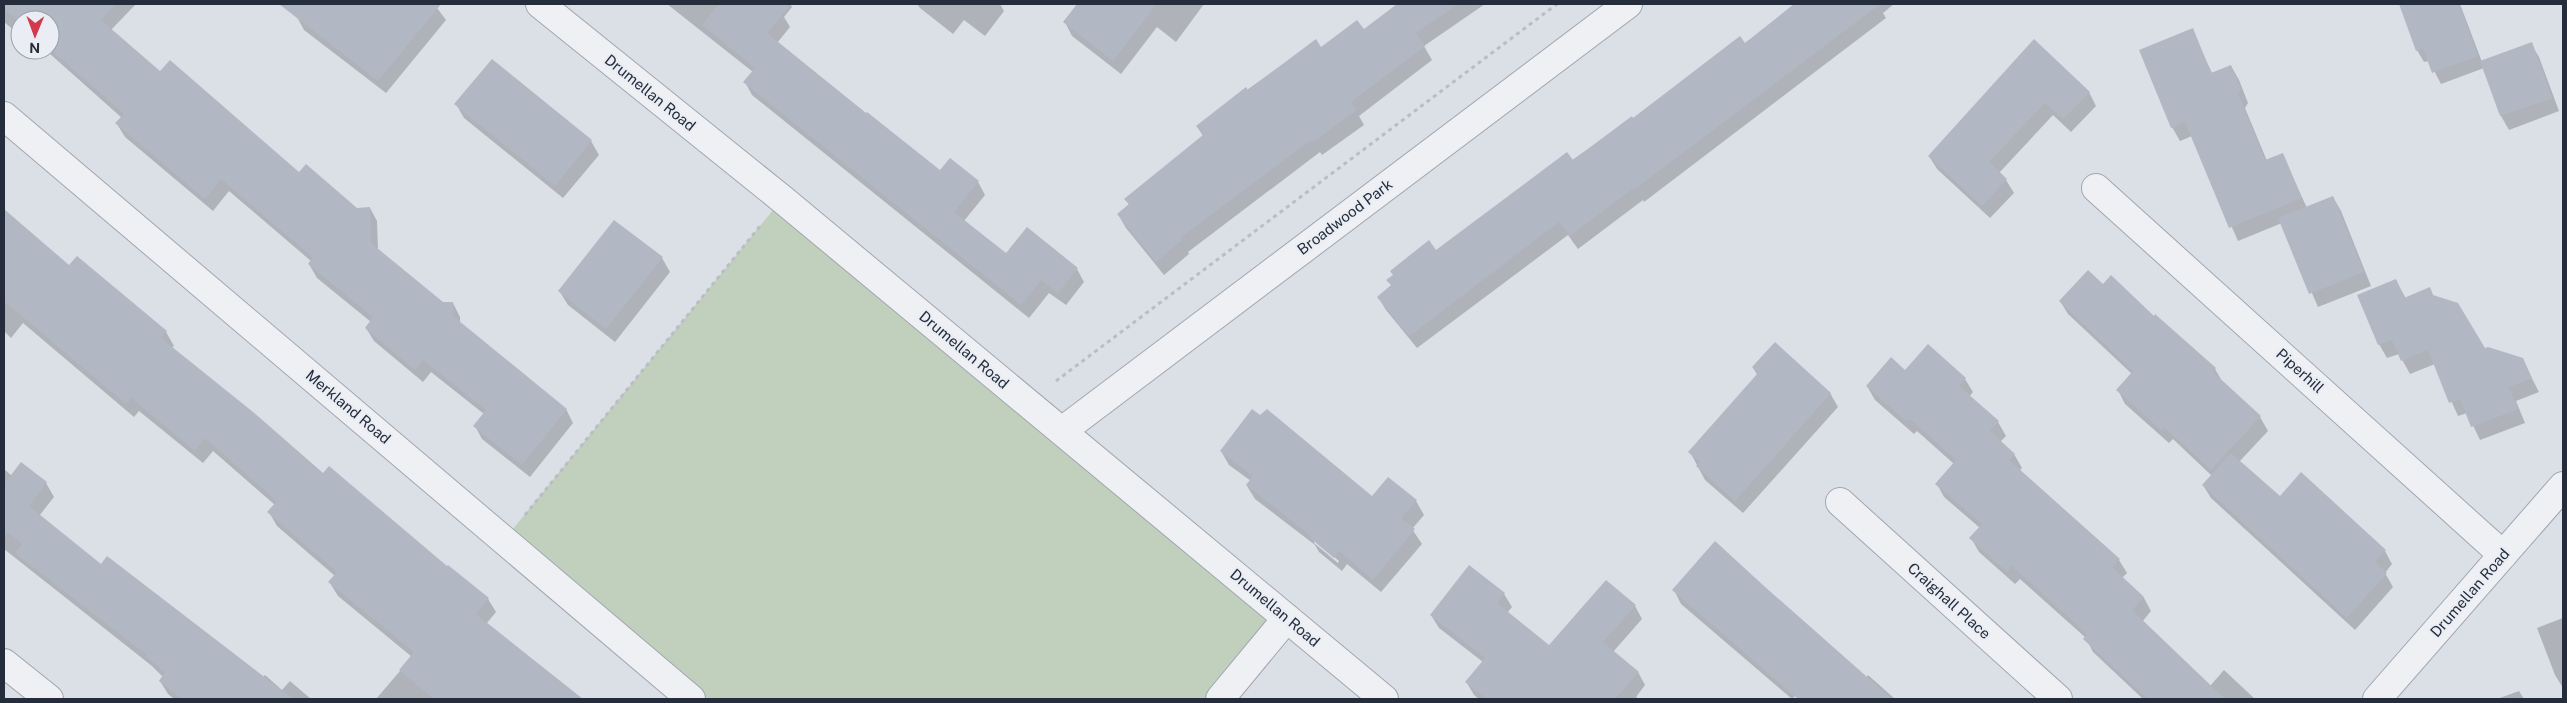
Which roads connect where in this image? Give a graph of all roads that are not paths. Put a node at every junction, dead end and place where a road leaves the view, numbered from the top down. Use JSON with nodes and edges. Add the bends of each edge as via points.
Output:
{"nodes":[{"id":1,"x":540,"y":4,"type":"edge"},
{"id":2,"x":1628,"y":4,"type":"edge"},
{"id":3,"x":4,"y":116,"type":"edge"},
{"id":4,"x":2096,"y":188,"type":"dead end"},
{"id":5,"x":1062,"y":431,"type":"junction"},
{"id":6,"x":2563,"y":486,"type":"edge"},
{"id":7,"x":1840,"y":502,"type":"dead end"},
{"id":8,"x":2504,"y":555,"type":"junction"},
{"id":9,"x":1287,"y":618,"type":"junction"},
{"id":10,"x":4,"y":663,"type":"edge"},
{"id":11,"x":49,"y":699,"type":"edge"},
{"id":12,"x":691,"y":699,"type":"edge"},
{"id":13,"x":1220,"y":699,"type":"edge"},
{"id":14,"x":1384,"y":699,"type":"edge"},
{"id":15,"x":2058,"y":699,"type":"edge"},
{"id":16,"x":2377,"y":699,"type":"edge"}],
"edges":[{"from":1,"to":5,"type":"street","name":"Drumellan Road"},
{"from":2,"to":5,"type":"street","name":"Broadwood Park"},
{"from":3,"to":12,"type":"street","name":"Merkland Road"},
{"from":4,"to":8,"type":"street","name":"Piperhill"},
{"from":5,"to":9,"type":"street","name":"Drumellan Road"},
{"from":6,"to":8,"type":"street","name":"Drumellan Road"},
{"from":7,"to":15,"type":"street","name":"Craighall Place"},
{"from":8,"to":16,"type":"street","name":"Drumellan Road"},
{"from":9,"to":13,"type":"street"},
{"from":9,"to":14,"type":"street","name":"Drumellan Road"},
{"from":10,"to":11,"type":"street"}]}
